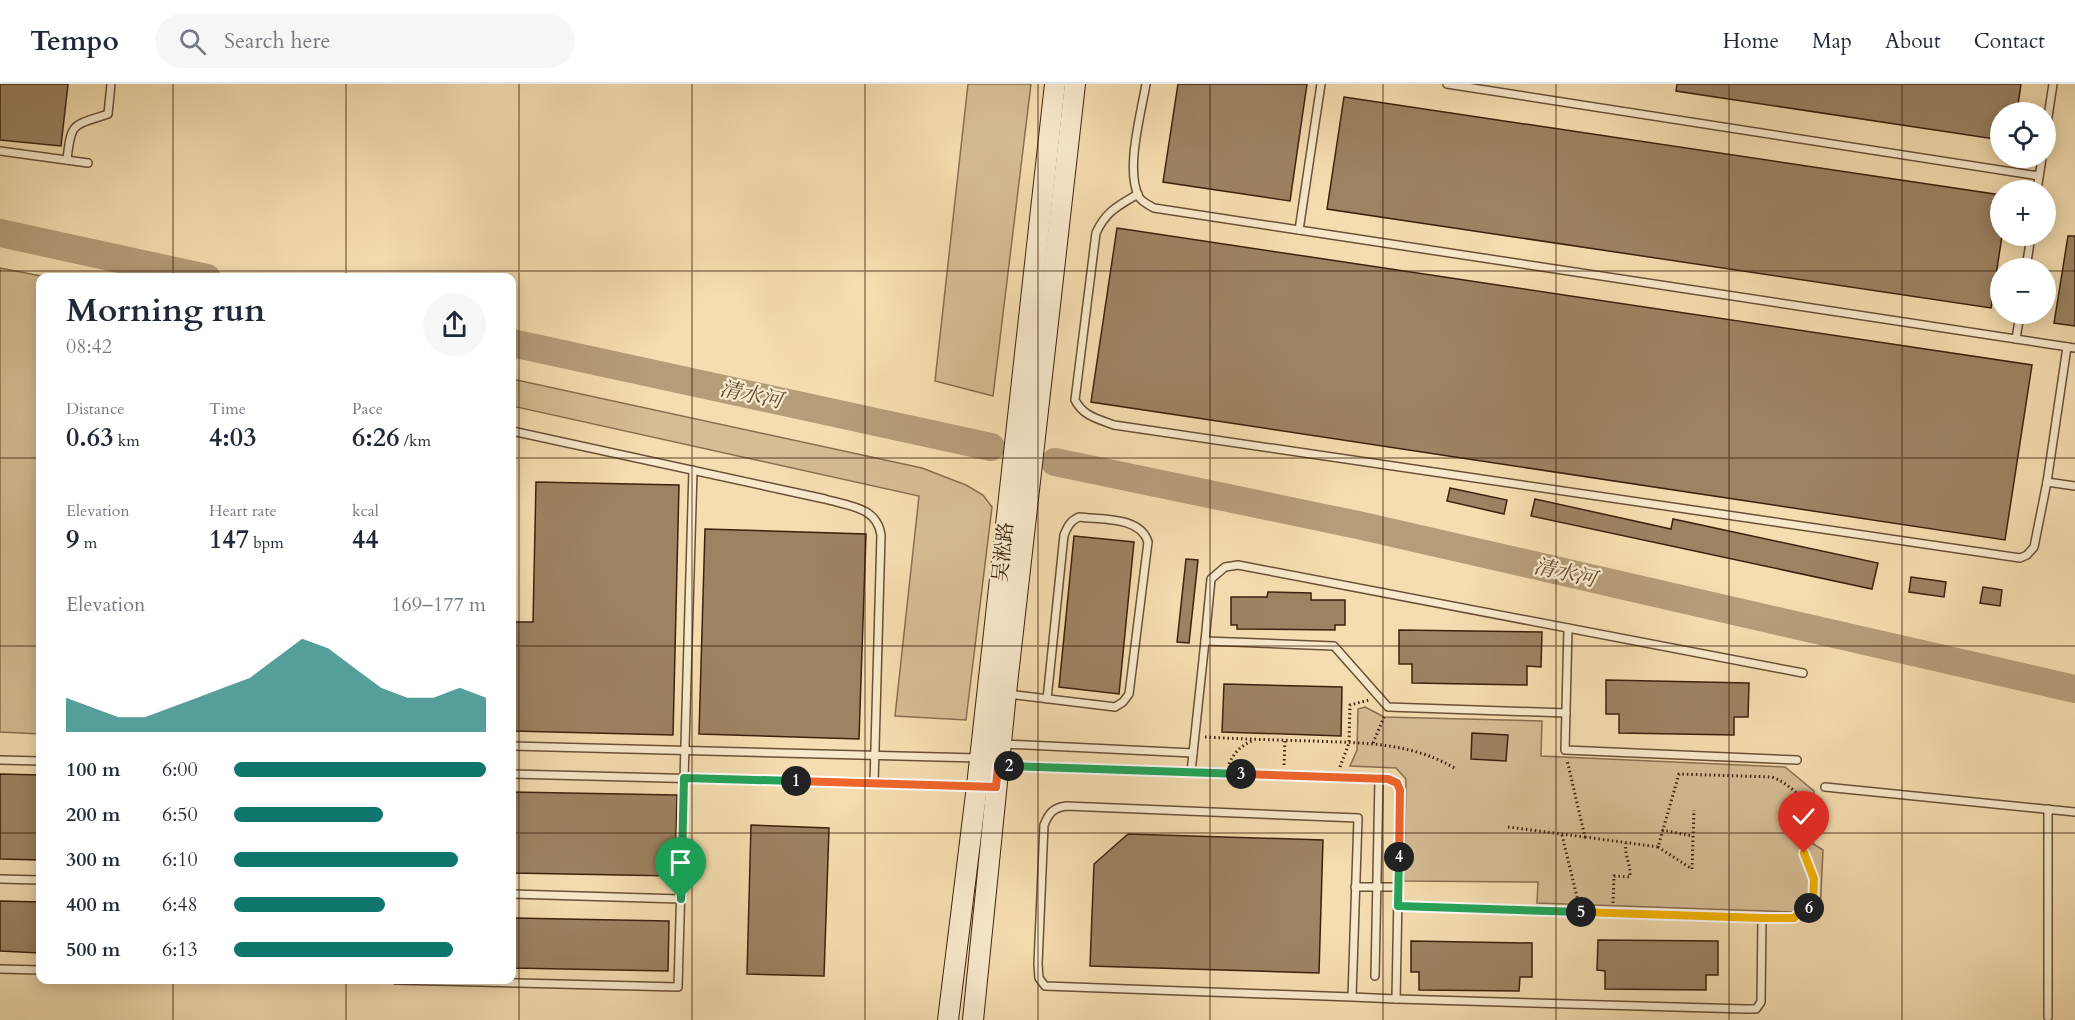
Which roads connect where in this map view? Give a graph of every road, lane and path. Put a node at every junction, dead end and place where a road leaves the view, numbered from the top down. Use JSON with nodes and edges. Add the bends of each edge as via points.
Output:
{"nodes":[{"id":1,"x":111,"y":84,"type":"edge"},
{"id":2,"x":1055,"y":84,"type":"edge"},
{"id":3,"x":1075,"y":84,"type":"edge"},
{"id":4,"x":1146,"y":84,"type":"edge"},
{"id":5,"x":1321,"y":84,"type":"edge"},
{"id":6,"x":1447,"y":84,"type":"edge"},
{"id":7,"x":2053,"y":84,"type":"edge"},
{"id":8,"x":2050,"y":102,"type":"edge"},
{"id":9,"x":0,"y":151,"type":"edge"},
{"id":10,"x":67,"y":160,"type":"junction"},
{"id":11,"x":88,"y":163,"type":"dead end"},
{"id":12,"x":2040,"y":168,"type":"edge"},
{"id":13,"x":2039,"y":176,"type":"junction"},
{"id":14,"x":2038,"y":180,"type":"edge"},
{"id":15,"x":1138,"y":194,"type":"junction"},
{"id":16,"x":1299,"y":230,"type":"junction"},
{"id":17,"x":2018,"y":324,"type":"edge"},
{"id":18,"x":2016,"y":339,"type":"junction"},
{"id":19,"x":2071,"y":347,"type":"edge"},
{"id":20,"x":516,"y":432,"type":"edge"},
{"id":21,"x":693,"y":470,"type":"junction"},
{"id":22,"x":2047,"y":482,"type":"junction"},
{"id":23,"x":2075,"y":486,"type":"edge"},
{"id":24,"x":1568,"y":628,"type":"junction"},
{"id":25,"x":1205,"y":641,"type":"junction"},
{"id":26,"x":1803,"y":673,"type":"dead end"},
{"id":27,"x":1006,"y":693,"type":"junction"},
{"id":28,"x":1379,"y":697,"type":"junction"},
{"id":29,"x":1047,"y":699,"type":"junction"},
{"id":30,"x":1388,"y":707,"type":"junction"},
{"id":31,"x":1566,"y":713,"type":"junction"},
{"id":32,"x":1195,"y":736,"type":"junction"},
{"id":33,"x":1256,"y":739,"type":"junction"},
{"id":34,"x":1285,"y":740,"type":"junction"},
{"id":35,"x":1349,"y":743,"type":"junction"},
{"id":36,"x":1373,"y":743,"type":"junction"},
{"id":37,"x":516,"y":746,"type":"edge"},
{"id":38,"x":685,"y":750,"type":"junction"},
{"id":39,"x":1565,"y":750,"type":"junction"},
{"id":40,"x":1193,"y":753,"type":"junction"},
{"id":41,"x":875,"y":756,"type":"junction"},
{"id":42,"x":990,"y":756,"type":"junction"},
{"id":43,"x":0,"y":760,"type":"edge"},
{"id":44,"x":1797,"y":760,"type":"dead end"},
{"id":45,"x":36,"y":761,"type":"edge"},
{"id":46,"x":1456,"y":769,"type":"dead end"},
{"id":47,"x":1191,"y":772,"type":"junction"},
{"id":48,"x":516,"y":774,"type":"edge"},
{"id":49,"x":1225,"y":774,"type":"junction"},
{"id":50,"x":1283,"y":776,"type":"junction"},
{"id":51,"x":1336,"y":777,"type":"junction"},
{"id":52,"x":684,"y":778,"type":"junction"},
{"id":53,"x":1379,"y":779,"type":"junction"},
{"id":54,"x":874,"y":784,"type":"junction"},
{"id":55,"x":987,"y":787,"type":"junction"},
{"id":56,"x":1825,"y":787,"type":"dead end"},
{"id":57,"x":2048,"y":809,"type":"junction"},
{"id":58,"x":1694,"y":810,"type":"dead end"},
{"id":59,"x":2075,"y":812,"type":"edge"},
{"id":60,"x":1508,"y":827,"type":"dead end"},
{"id":61,"x":1662,"y":831,"type":"junction"},
{"id":62,"x":1562,"y":835,"type":"junction"},
{"id":63,"x":1694,"y":836,"type":"junction"},
{"id":64,"x":1585,"y":837,"type":"junction"},
{"id":65,"x":1626,"y":843,"type":"junction"},
{"id":66,"x":1658,"y":847,"type":"junction"},
{"id":67,"x":0,"y":879,"type":"edge"},
{"id":68,"x":36,"y":880,"type":"edge"},
{"id":69,"x":1355,"y":887,"type":"junction"},
{"id":70,"x":1377,"y":887,"type":"junction"},
{"id":71,"x":1398,"y":887,"type":"junction"},
{"id":72,"x":516,"y":894,"type":"edge"},
{"id":73,"x":681,"y":899,"type":"junction"},
{"id":74,"x":1398,"y":906,"type":"junction"},
{"id":75,"x":1581,"y":912,"type":"junction"},
{"id":76,"x":1613,"y":914,"type":"junction"},
{"id":77,"x":1762,"y":918,"type":"junction"},
{"id":78,"x":0,"y":969,"type":"edge"},
{"id":79,"x":36,"y":970,"type":"edge"},
{"id":80,"x":1375,"y":976,"type":"dead end"},
{"id":81,"x":516,"y":982,"type":"edge"},
{"id":82,"x":1352,"y":997,"type":"junction"},
{"id":83,"x":1396,"y":999,"type":"junction"},
{"id":84,"x":2048,"y":1017,"type":"dead end"},
{"id":85,"x":948,"y":1020,"type":"edge"},
{"id":86,"x":973,"y":1020,"type":"edge"}],
"edges":[{"from":1,"to":10,"type":"lane","via":[[108,114],[72,128]]},
{"from":2,"to":42,"type":"main road","name":"吴淞路"},
{"from":3,"to":27,"type":"main road","name":"吴淞路"},
{"from":4,"to":15,"type":"lane","via":[[1135,153]]},
{"from":5,"to":16,"type":"lane"},
{"from":6,"to":13,"type":"lane"},
{"from":7,"to":8,"type":"lane"},
{"from":9,"to":10,"type":"lane"},
{"from":10,"to":11,"type":"lane"},
{"from":12,"to":13,"type":"lane"},
{"from":13,"to":14,"type":"lane"},
{"from":15,"to":16,"type":"lane","via":[[1140,200],[1154,208]]},
{"from":15,"to":22,"type":"lane","via":[[1103,218],[1096,233],[1075,400],[1080,410],[1114,425],[2020,558],[2034,547]]},
{"from":16,"to":18,"type":"lane"},
{"from":17,"to":18,"type":"lane"},
{"from":18,"to":19,"type":"lane"},
{"from":19,"to":22,"type":"lane"},
{"from":20,"to":21,"type":"lane"},
{"from":21,"to":38,"type":"lane"},
{"from":21,"to":41,"type":"lane","via":[[825,499],[874,516],[881,536]]},
{"from":22,"to":23,"type":"lane"},
{"from":24,"to":25,"type":"lane","via":[[1238,565],[1225,567],[1211,579]]},
{"from":24,"to":26,"type":"lane"},
{"from":24,"to":31,"type":"lane"},
{"from":25,"to":28,"type":"lane","via":[[1334,646]]},
{"from":25,"to":32,"type":"lane"},
{"from":27,"to":29,"type":"lane"},
{"from":27,"to":42,"type":"main road","name":"吴淞路"},
{"from":28,"to":30,"type":"lane"},
{"from":28,"to":35,"type":"path","via":[[1350,705]]},
{"from":29,"to":29,"type":"lane","via":[[1115,707],[1129,694],[1148,542],[1140,528],[1130,523],[1079,518],[1068,526]]},
{"from":30,"to":31,"type":"lane"},
{"from":30,"to":36,"type":"path"},
{"from":31,"to":39,"type":"lane"},
{"from":32,"to":33,"type":"path"},
{"from":32,"to":40,"type":"lane"},
{"from":33,"to":34,"type":"path"},
{"from":33,"to":49,"type":"path","via":[[1233,755]]},
{"from":34,"to":35,"type":"path"},
{"from":34,"to":50,"type":"path"},
{"from":35,"to":36,"type":"path"},
{"from":35,"to":51,"type":"path"},
{"from":36,"to":46,"type":"path","via":[[1411,749]]},
{"from":37,"to":38,"type":"lane"},
{"from":38,"to":41,"type":"lane"},
{"from":38,"to":52,"type":"lane"},
{"from":39,"to":44,"type":"lane"},
{"from":39,"to":64,"type":"path"},
{"from":40,"to":42,"type":"lane"},
{"from":40,"to":47,"type":"lane"},
{"from":41,"to":42,"type":"lane"},
{"from":41,"to":54,"type":"lane"},
{"from":42,"to":47,"type":"lane"},
{"from":42,"to":55,"type":"main road","name":"吴淞路"},
{"from":43,"to":45,"type":"lane"},
{"from":47,"to":49,"type":"lane"},
{"from":48,"to":52,"type":"lane"},
{"from":49,"to":50,"type":"lane"},
{"from":50,"to":51,"type":"lane"},
{"from":51,"to":53,"type":"lane"},
{"from":52,"to":54,"type":"lane"},
{"from":52,"to":73,"type":"lane"},
{"from":53,"to":70,"type":"lane"},
{"from":53,"to":71,"type":"lane","via":[[1397,783],[1400,790]]},
{"from":54,"to":55,"type":"lane"},
{"from":55,"to":85,"type":"main road","name":"吴淞路"},
{"from":55,"to":86,"type":"main road","name":"吴淞路"},
{"from":56,"to":57,"type":"lane"},
{"from":57,"to":59,"type":"lane"},
{"from":57,"to":84,"type":"lane"},
{"from":58,"to":63,"type":"path"},
{"from":60,"to":62,"type":"path"},
{"from":61,"to":63,"type":"path"},
{"from":61,"to":66,"type":"path"},
{"from":61,"to":77,"type":"path","via":[[1679,774],[1772,777],[1789,785],[1805,802],[1804,853],[1814,879],[1813,907],[1804,908],[1794,918]]},
{"from":62,"to":64,"type":"path"},
{"from":62,"to":75,"type":"path"},
{"from":63,"to":66,"type":"path","via":[[1692,869]]},
{"from":64,"to":65,"type":"path"},
{"from":65,"to":66,"type":"path"},
{"from":65,"to":76,"type":"path","via":[[1630,877],[1614,876]]},
{"from":67,"to":68,"type":"lane"},
{"from":69,"to":70,"type":"lane"},
{"from":69,"to":82,"type":"lane"},
{"from":69,"to":82,"type":"lane","via":[[1358,818],[1066,806],[1049,813],[1044,825],[1038,964],[1039,978],[1045,986]]},
{"from":70,"to":71,"type":"lane"},
{"from":70,"to":80,"type":"lane"},
{"from":71,"to":74,"type":"lane"},
{"from":72,"to":73,"type":"lane"},
{"from":73,"to":81,"type":"lane","via":[[678,987]]},
{"from":74,"to":75,"type":"lane"},
{"from":74,"to":83,"type":"lane"},
{"from":75,"to":76,"type":"lane"},
{"from":76,"to":77,"type":"lane"},
{"from":77,"to":83,"type":"lane","via":[[1761,1002],[1756,1009]]},
{"from":78,"to":79,"type":"lane"},
{"from":82,"to":83,"type":"lane"}]}
